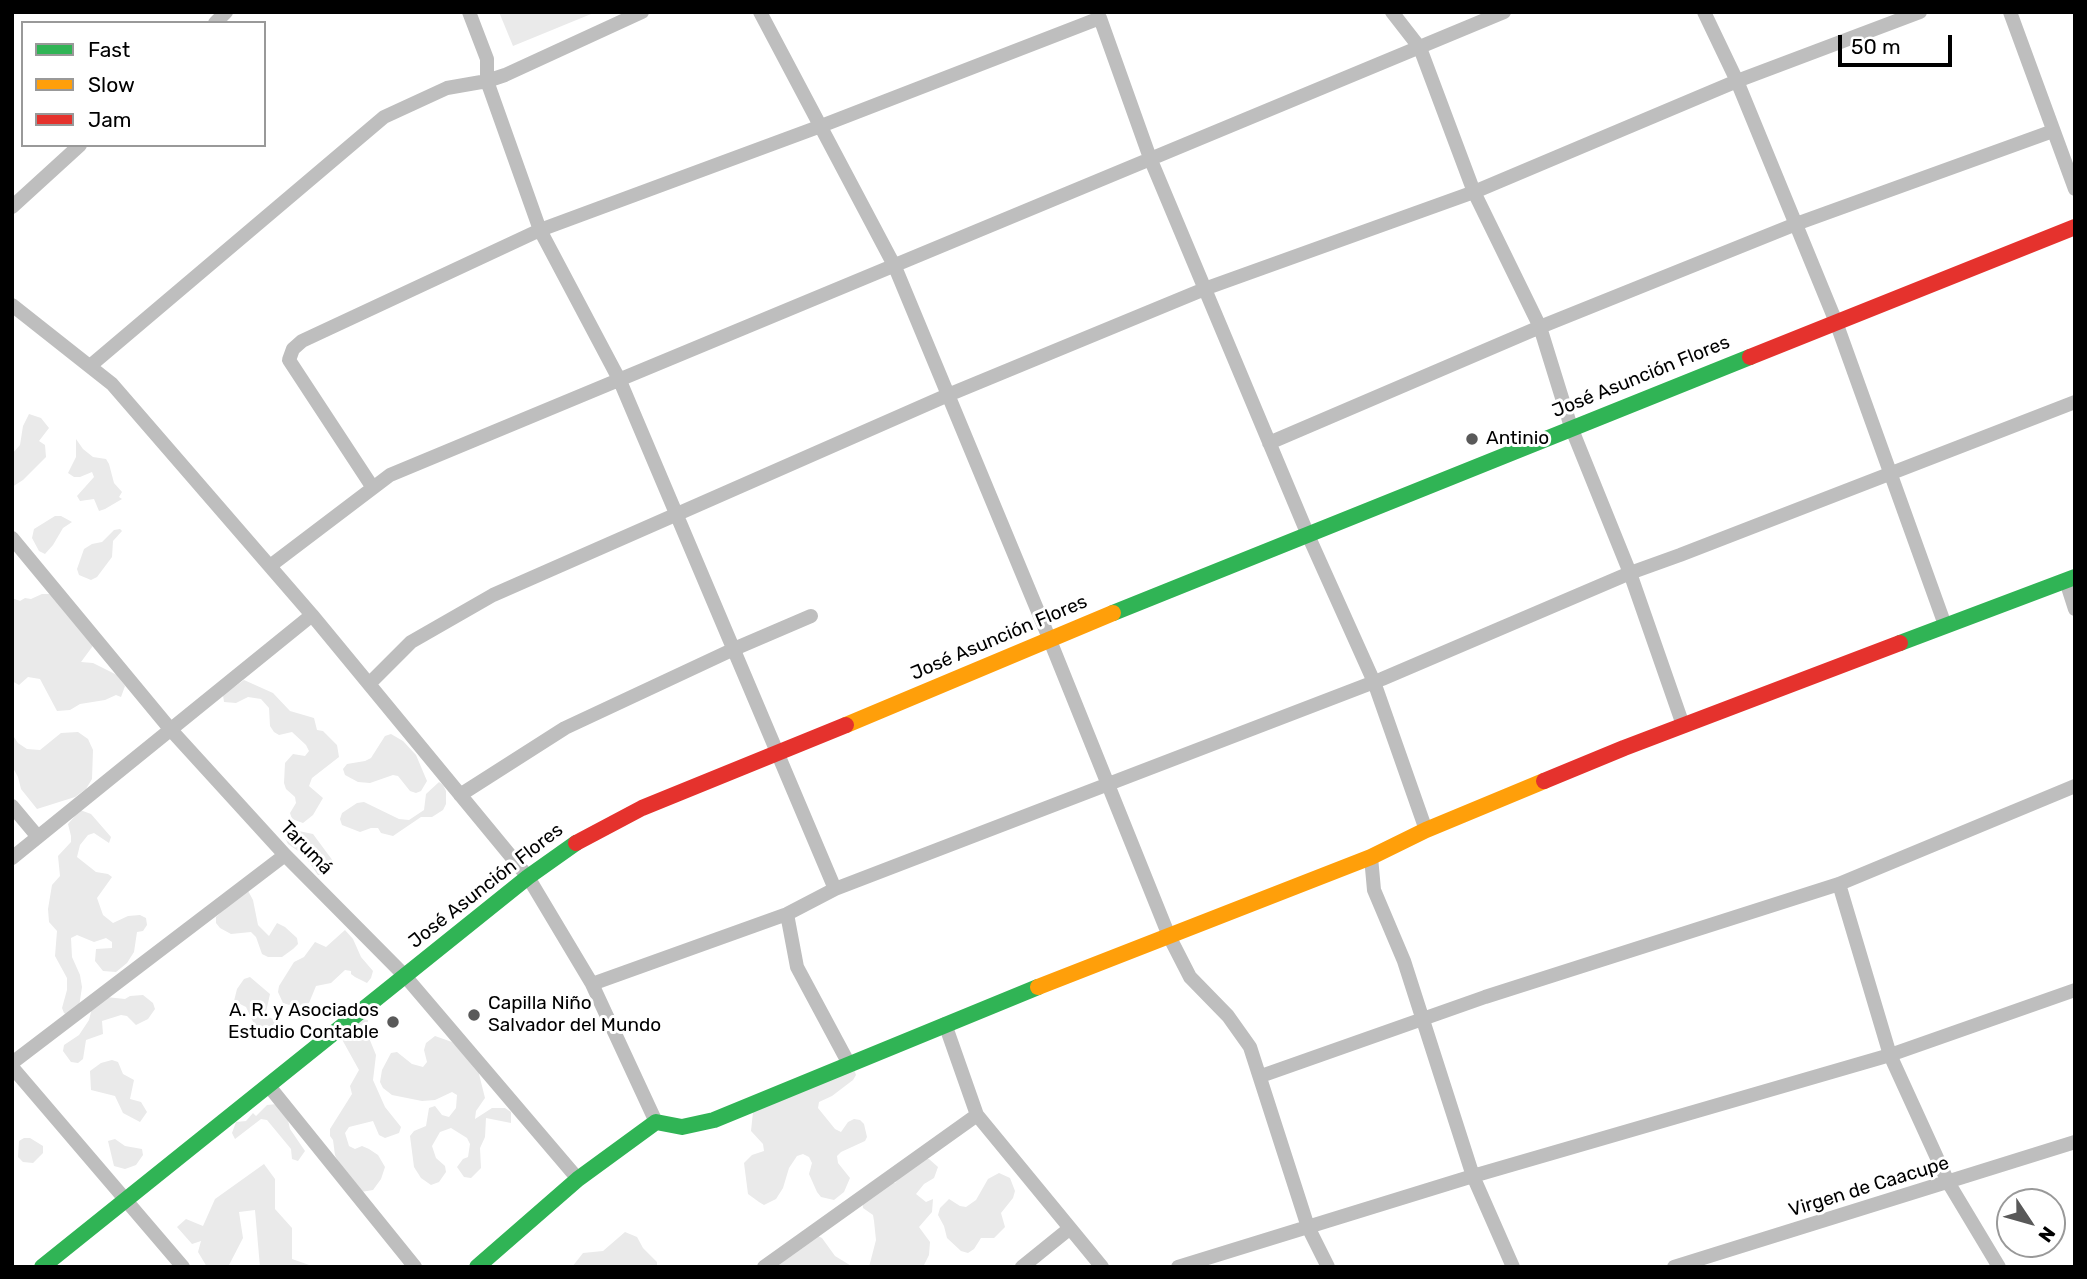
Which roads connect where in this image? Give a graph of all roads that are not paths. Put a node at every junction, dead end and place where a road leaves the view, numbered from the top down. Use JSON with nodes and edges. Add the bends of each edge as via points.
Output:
{"nodes":[{"id":1,"x":469,"y":12,"type":"edge"},
{"id":2,"x":642,"y":12,"type":"edge"},
{"id":3,"x":760,"y":12,"type":"edge"},
{"id":4,"x":1392,"y":12,"type":"edge"},
{"id":5,"x":1504,"y":12,"type":"edge"},
{"id":6,"x":1704,"y":12,"type":"edge"},
{"id":7,"x":1920,"y":12,"type":"edge"},
{"id":8,"x":2010,"y":12,"type":"edge"},
{"id":9,"x":1104,"y":14,"type":"edge"},
{"id":10,"x":1420,"y":48,"type":"junction"},
{"id":11,"x":487,"y":81,"type":"junction"},
{"id":12,"x":1737,"y":81,"type":"junction"},
{"id":13,"x":821,"y":126,"type":"junction"},
{"id":14,"x":2053,"y":131,"type":"junction"},
{"id":15,"x":78,"y":147,"type":"edge"},
{"id":16,"x":1150,"y":158,"type":"junction"},
{"id":17,"x":2075,"y":189,"type":"edge"},
{"id":18,"x":1474,"y":191,"type":"junction"},
{"id":19,"x":12,"y":207,"type":"edge"},
{"id":20,"x":1796,"y":224,"type":"junction"},
{"id":21,"x":2075,"y":227,"type":"edge"},
{"id":22,"x":540,"y":230,"type":"junction"},
{"id":23,"x":895,"y":267,"type":"junction"},
{"id":24,"x":1207,"y":288,"type":"junction"},
{"id":25,"x":12,"y":305,"type":"edge"},
{"id":26,"x":1836,"y":322,"type":"junction"},
{"id":27,"x":1540,"y":327,"type":"junction"},
{"id":28,"x":90,"y":366,"type":"junction"},
{"id":29,"x":620,"y":381,"type":"junction"},
{"id":30,"x":948,"y":395,"type":"junction"},
{"id":31,"x":2075,"y":402,"type":"edge"},
{"id":32,"x":1571,"y":427,"type":"junction"},
{"id":33,"x":1269,"y":443,"type":"junction"},
{"id":34,"x":1891,"y":471,"type":"junction"},
{"id":35,"x":373,"y":488,"type":"junction"},
{"id":36,"x":677,"y":514,"type":"junction"},
{"id":37,"x":1308,"y":535,"type":"junction"},
{"id":38,"x":12,"y":538,"type":"edge"},
{"id":39,"x":270,"y":566,"type":"junction"},
{"id":40,"x":1630,"y":573,"type":"junction"},
{"id":41,"x":2070,"y":579,"type":"edge"},
{"id":42,"x":2075,"y":609,"type":"edge"},
{"id":43,"x":312,"y":615,"type":"junction"},
{"id":44,"x":811,"y":616,"type":"dead end"},
{"id":45,"x":1945,"y":625,"type":"junction"},
{"id":46,"x":1049,"y":638,"type":"junction"},
{"id":47,"x":734,"y":649,"type":"junction"},
{"id":48,"x":1374,"y":682,"type":"junction"},
{"id":49,"x":369,"y":684,"type":"junction"},
{"id":50,"x":1683,"y":725,"type":"junction"},
{"id":51,"x":171,"y":730,"type":"junction"},
{"id":52,"x":779,"y":753,"type":"junction"},
{"id":53,"x":1108,"y":786,"type":"junction"},
{"id":54,"x":2075,"y":786,"type":"edge"},
{"id":55,"x":460,"y":795,"type":"junction"},
{"id":56,"x":12,"y":806,"type":"edge"},
{"id":57,"x":1426,"y":830,"type":"junction"},
{"id":58,"x":38,"y":837,"type":"junction"},
{"id":59,"x":285,"y":855,"type":"junction"},
{"id":60,"x":1371,"y":857,"type":"junction"},
{"id":61,"x":12,"y":858,"type":"edge"},
{"id":62,"x":528,"y":877,"type":"junction"},
{"id":63,"x":1839,"y":884,"type":"junction"},
{"id":64,"x":835,"y":889,"type":"junction"},
{"id":65,"x":787,"y":914,"type":"junction"},
{"id":66,"x":1169,"y":936,"type":"junction"},
{"id":67,"x":405,"y":976,"type":"junction"},
{"id":68,"x":592,"y":984,"type":"junction"},
{"id":69,"x":2075,"y":989,"type":"edge"},
{"id":70,"x":1423,"y":1019,"type":"junction"},
{"id":71,"x":945,"y":1024,"type":"junction"},
{"id":72,"x":1890,"y":1055,"type":"junction"},
{"id":73,"x":849,"y":1064,"type":"junction"},
{"id":74,"x":12,"y":1065,"type":"edge"},
{"id":75,"x":1261,"y":1076,"type":"junction"},
{"id":76,"x":268,"y":1085,"type":"junction"},
{"id":77,"x":977,"y":1115,"type":"junction"},
{"id":78,"x":656,"y":1122,"type":"junction"},
{"id":79,"x":2075,"y":1142,"type":"edge"},
{"id":80,"x":1472,"y":1176,"type":"junction"},
{"id":81,"x":578,"y":1179,"type":"junction"},
{"id":82,"x":1948,"y":1182,"type":"junction"},
{"id":83,"x":124,"y":1199,"type":"junction"},
{"id":84,"x":1308,"y":1227,"type":"junction"},
{"id":85,"x":1069,"y":1229,"type":"junction"},
{"id":86,"x":488,"y":1264,"type":"edge"},
{"id":87,"x":42,"y":1267,"type":"edge"},
{"id":88,"x":183,"y":1267,"type":"edge"},
{"id":89,"x":415,"y":1267,"type":"edge"},
{"id":90,"x":764,"y":1267,"type":"edge"},
{"id":91,"x":1022,"y":1267,"type":"edge"},
{"id":92,"x":1102,"y":1267,"type":"edge"},
{"id":93,"x":1178,"y":1267,"type":"edge"},
{"id":94,"x":1328,"y":1267,"type":"edge"},
{"id":95,"x":1513,"y":1267,"type":"edge"},
{"id":96,"x":1674,"y":1267,"type":"edge"},
{"id":97,"x":1999,"y":1267,"type":"edge"}],
"edges":[{"from":1,"to":11,"type":"street","via":[[487,58]]},
{"from":2,"to":11,"type":"street"},
{"from":3,"to":13,"type":"street"},
{"from":4,"to":10,"type":"street"},
{"from":5,"to":10,"type":"street"},
{"from":6,"to":12,"type":"street"},
{"from":7,"to":12,"type":"street"},
{"from":8,"to":14,"type":"street"},
{"from":9,"to":13,"type":"street"},
{"from":9,"to":16,"type":"street"},
{"from":10,"to":16,"type":"street"},
{"from":10,"to":18,"type":"street"},
{"from":11,"to":22,"type":"street"},
{"from":11,"to":28,"type":"street","via":[[447,88],[384,117]]},
{"from":12,"to":18,"type":"street"},
{"from":12,"to":20,"type":"street"},
{"from":13,"to":22,"type":"street"},
{"from":13,"to":23,"type":"street"},
{"from":14,"to":17,"type":"street"},
{"from":14,"to":20,"type":"street"},
{"from":15,"to":19,"type":"street"},
{"from":16,"to":23,"type":"street"},
{"from":16,"to":24,"type":"street"},
{"from":18,"to":24,"type":"street"},
{"from":18,"to":27,"type":"street"},
{"from":20,"to":26,"type":"street"},
{"from":20,"to":27,"type":"street"},
{"from":21,"to":26,"type":"street","name":"José Asunción Flores"},
{"from":22,"to":29,"type":"street"},
{"from":22,"to":35,"type":"street","via":[[293,349],[289,360]]},
{"from":23,"to":29,"type":"street"},
{"from":23,"to":30,"type":"street"},
{"from":24,"to":30,"type":"street"},
{"from":24,"to":33,"type":"street"},
{"from":25,"to":28,"type":"street"},
{"from":26,"to":32,"type":"street","name":"José Asunción Flores"},
{"from":26,"to":34,"type":"street"},
{"from":27,"to":32,"type":"street"},
{"from":27,"to":33,"type":"street"},
{"from":28,"to":39,"type":"street","via":[[112,384]]},
{"from":29,"to":35,"type":"street","via":[[390,475]]},
{"from":29,"to":36,"type":"street"},
{"from":30,"to":36,"type":"street"},
{"from":30,"to":46,"type":"street"},
{"from":31,"to":34,"type":"street"},
{"from":32,"to":37,"type":"street","name":"José Asunción Flores"},
{"from":32,"to":40,"type":"street"},
{"from":33,"to":37,"type":"street"},
{"from":34,"to":40,"type":"street"},
{"from":34,"to":45,"type":"street"},
{"from":35,"to":39,"type":"street"},
{"from":36,"to":47,"type":"street"},
{"from":36,"to":49,"type":"street","via":[[494,595],[411,642]]},
{"from":37,"to":46,"type":"street","name":"José Asunción Flores"},
{"from":37,"to":48,"type":"street"},
{"from":38,"to":51,"type":"street","name":"Tarumá"},
{"from":39,"to":43,"type":"street"},
{"from":40,"to":48,"type":"street"},
{"from":40,"to":50,"type":"street"},
{"from":41,"to":42,"type":"street"},
{"from":41,"to":45,"type":"street"},
{"from":43,"to":49,"type":"street"},
{"from":43,"to":51,"type":"street"},
{"from":44,"to":47,"type":"street"},
{"from":45,"to":50,"type":"street"},
{"from":46,"to":52,"type":"street","name":"José Asunción Flores"},
{"from":46,"to":53,"type":"street"},
{"from":47,"to":52,"type":"street"},
{"from":47,"to":55,"type":"street","via":[[565,728]]},
{"from":48,"to":53,"type":"street"},
{"from":48,"to":57,"type":"street"},
{"from":49,"to":55,"type":"street"},
{"from":50,"to":57,"type":"street"},
{"from":51,"to":58,"type":"street"},
{"from":51,"to":59,"type":"street","name":"Tarumá"},
{"from":52,"to":62,"type":"street","name":"José Asunción Flores","via":[[642,808],[580,840]]},
{"from":52,"to":64,"type":"street"},
{"from":53,"to":64,"type":"street"},
{"from":53,"to":66,"type":"street"},
{"from":54,"to":63,"type":"street"},
{"from":55,"to":62,"type":"street"},
{"from":56,"to":58,"type":"street"},
{"from":57,"to":60,"type":"street"},
{"from":58,"to":61,"type":"street"},
{"from":59,"to":67,"type":"street","name":"Tarumá"},
{"from":59,"to":74,"type":"street"},
{"from":60,"to":66,"type":"street"},
{"from":60,"to":70,"type":"street","via":[[1374,890]]},
{"from":62,"to":67,"type":"street","name":"José Asunción Flores"},
{"from":62,"to":68,"type":"street"},
{"from":63,"to":70,"type":"street"},
{"from":63,"to":72,"type":"street"},
{"from":64,"to":65,"type":"street"},
{"from":65,"to":68,"type":"street"},
{"from":65,"to":73,"type":"street","via":[[797,967]]},
{"from":66,"to":71,"type":"street"},
{"from":66,"to":75,"type":"street","via":[[1190,977],[1250,1047]]},
{"from":67,"to":76,"type":"street","name":"José Asunción Flores"},
{"from":67,"to":81,"type":"street","name":"Tarumá"},
{"from":68,"to":78,"type":"street"},
{"from":69,"to":72,"type":"street"},
{"from":70,"to":75,"type":"street"},
{"from":70,"to":80,"type":"street"},
{"from":71,"to":73,"type":"street"},
{"from":71,"to":77,"type":"street"},
{"from":72,"to":80,"type":"street"},
{"from":72,"to":82,"type":"street"},
{"from":73,"to":78,"type":"street","via":[[714,1120],[682,1126]]},
{"from":74,"to":83,"type":"street"},
{"from":75,"to":84,"type":"street"},
{"from":76,"to":83,"type":"street","name":"José Asunción Flores"},
{"from":76,"to":89,"type":"street"},
{"from":77,"to":85,"type":"street"},
{"from":77,"to":90,"type":"street"},
{"from":78,"to":81,"type":"street"},
{"from":79,"to":82,"type":"street","name":"Virgen de Caacupe"},
{"from":80,"to":84,"type":"street"},
{"from":80,"to":95,"type":"street"},
{"from":81,"to":86,"type":"street"},
{"from":82,"to":96,"type":"street","name":"Virgen de Caacupe"},
{"from":82,"to":97,"type":"street"},
{"from":83,"to":87,"type":"street","name":"José Asunción Flores"},
{"from":83,"to":88,"type":"street"},
{"from":84,"to":93,"type":"street"},
{"from":84,"to":94,"type":"street"},
{"from":85,"to":91,"type":"street"},
{"from":85,"to":92,"type":"street"}]}
